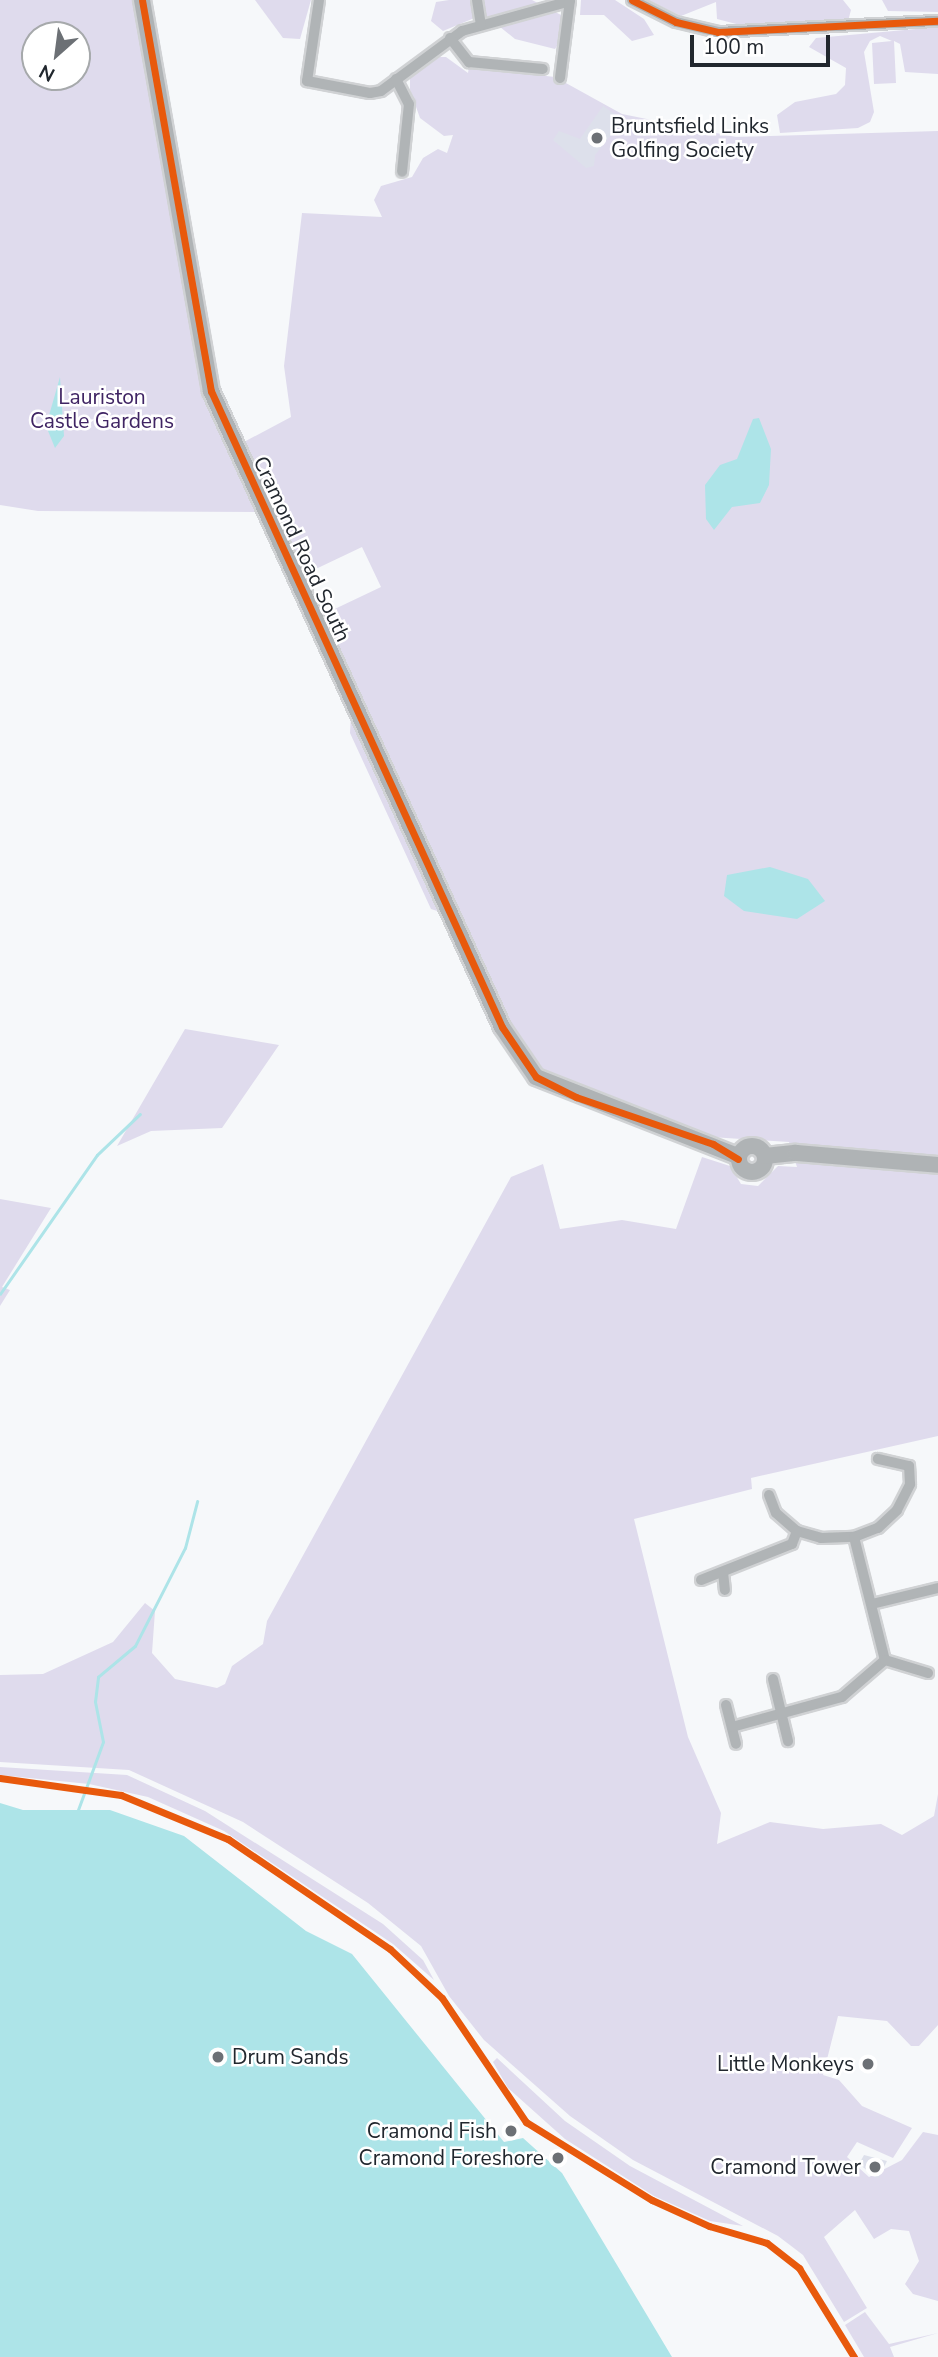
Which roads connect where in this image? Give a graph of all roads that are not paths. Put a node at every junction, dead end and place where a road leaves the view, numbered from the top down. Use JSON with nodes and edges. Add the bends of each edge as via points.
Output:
{"nodes":[{"id":1,"x":142,"y":0,"type":"edge"},
{"id":2,"x":319,"y":0,"type":"edge"},
{"id":3,"x":477,"y":0,"type":"edge"},
{"id":4,"x":570,"y":0,"type":"edge"},
{"id":5,"x":632,"y":0,"type":"edge"},
{"id":6,"x":938,"y":22,"type":"edge"},
{"id":7,"x":481,"y":25,"type":"junction"},
{"id":8,"x":450,"y":38,"type":"junction"},
{"id":9,"x":543,"y":69,"type":"dead end"},
{"id":10,"x":561,"y":78,"type":"dead end"},
{"id":11,"x":396,"y":79,"type":"junction"},
{"id":12,"x":402,"y":172,"type":"dead end"},
{"id":13,"x":938,"y":1165,"type":"edge"},
{"id":14,"x":878,"y":1459,"type":"dead end"},
{"id":15,"x":769,"y":1496,"type":"dead end"},
{"id":16,"x":797,"y":1531,"type":"junction"},
{"id":17,"x":854,"y":1537,"type":"junction"},
{"id":18,"x":723,"y":1572,"type":"junction"},
{"id":19,"x":701,"y":1580,"type":"dead end"},
{"id":20,"x":938,"y":1588,"type":"edge"},
{"id":21,"x":725,"y":1590,"type":"dead end"},
{"id":22,"x":872,"y":1604,"type":"junction"},
{"id":23,"x":885,"y":1660,"type":"junction"},
{"id":24,"x":929,"y":1673,"type":"dead end"},
{"id":25,"x":773,"y":1679,"type":"dead end"},
{"id":26,"x":726,"y":1705,"type":"dead end"},
{"id":27,"x":782,"y":1714,"type":"junction"},
{"id":28,"x":732,"y":1727,"type":"junction"},
{"id":29,"x":788,"y":1741,"type":"dead end"},
{"id":30,"x":736,"y":1744,"type":"dead end"}],
"edges":[{"from":1,"to":13,"type":"street","name":"Cramond Road South","via":[[211,391],[502,1027],[536,1077],[738,1156],[753,1145],[765,1156],[796,1153]]},
{"from":2,"to":11,"type":"street","via":[[307,80],[381,91]]},
{"from":3,"to":7,"type":"street"},
{"from":4,"to":7,"type":"street"},
{"from":4,"to":10,"type":"street"},
{"from":5,"to":6,"type":"street","via":[[691,27],[733,33]]},
{"from":7,"to":8,"type":"street"},
{"from":8,"to":9,"type":"street","via":[[469,61]]},
{"from":8,"to":11,"type":"street"},
{"from":11,"to":12,"type":"street","via":[[409,104],[408,158]]},
{"from":14,"to":17,"type":"street","via":[[909,1466],[910,1484],[897,1510],[878,1528]]},
{"from":15,"to":16,"type":"street","via":[[776,1513]]},
{"from":16,"to":17,"type":"street","via":[[821,1538]]},
{"from":16,"to":18,"type":"street","via":[[792,1544]]},
{"from":17,"to":22,"type":"street"},
{"from":18,"to":19,"type":"street"},
{"from":18,"to":21,"type":"street"},
{"from":20,"to":22,"type":"street"},
{"from":22,"to":23,"type":"street"},
{"from":23,"to":24,"type":"street"},
{"from":23,"to":27,"type":"street","via":[[842,1697]]},
{"from":25,"to":27,"type":"street"},
{"from":26,"to":28,"type":"street"},
{"from":27,"to":28,"type":"street"},
{"from":27,"to":29,"type":"street"},
{"from":28,"to":30,"type":"street"}]}
